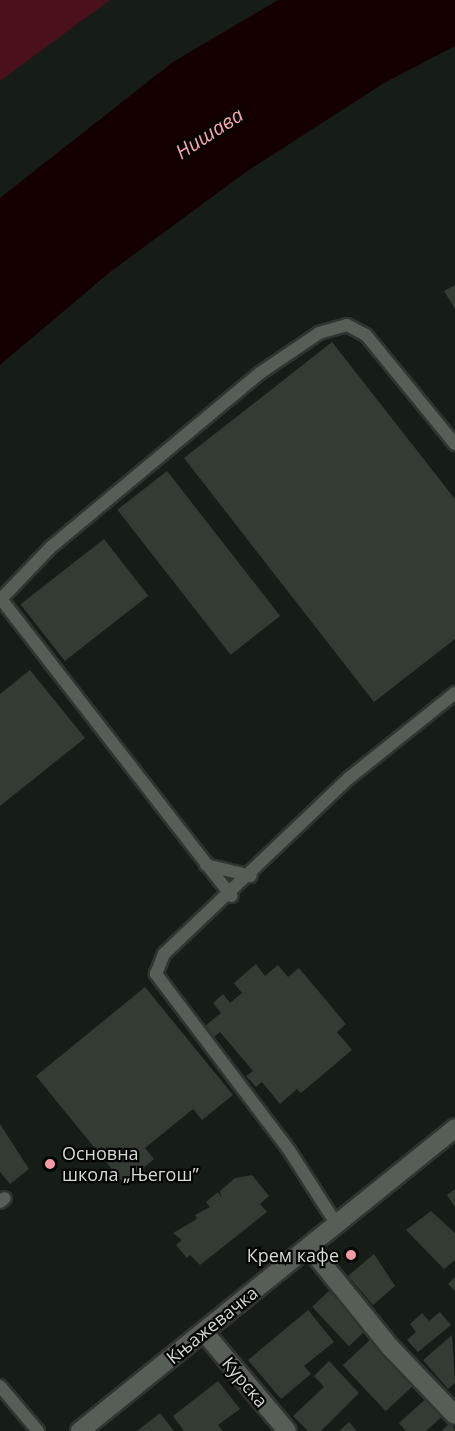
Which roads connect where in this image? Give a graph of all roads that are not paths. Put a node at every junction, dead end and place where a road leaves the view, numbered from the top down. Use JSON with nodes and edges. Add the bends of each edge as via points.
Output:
{"nodes":[{"id":1,"x":455,"y":444,"type":"edge"},
{"id":2,"x":1,"y":599,"type":"edge"},
{"id":3,"x":455,"y":693,"type":"edge"},
{"id":4,"x":205,"y":864,"type":"junction"},
{"id":5,"x":251,"y":876,"type":"junction"},
{"id":6,"x":231,"y":896,"type":"junction"},
{"id":7,"x":455,"y":1128,"type":"edge"},
{"id":8,"x":337,"y":1225,"type":"junction"},
{"id":9,"x":309,"y":1247,"type":"junction"},
{"id":10,"x":204,"y":1332,"type":"junction"},
{"id":11,"x":0,"y":1386,"type":"edge"},
{"id":12,"x":455,"y":1415,"type":"edge"},
{"id":13,"x":87,"y":1429,"type":"edge"},
{"id":14,"x":38,"y":1431,"type":"edge"},
{"id":15,"x":287,"y":1431,"type":"edge"}],
"edges":[{"from":1,"to":2,"type":"lane","via":[[366,335],[347,325],[319,333],[260,373],[51,547]]},
{"from":2,"to":4,"type":"lane"},
{"from":3,"to":5,"type":"lane","via":[[349,778]]},
{"from":4,"to":5,"type":"lane"},
{"from":4,"to":6,"type":"lane"},
{"from":5,"to":6,"type":"lane"},
{"from":6,"to":8,"type":"lane","via":[[164,954],[156,974],[290,1150]]},
{"from":7,"to":8,"type":"main road","name":"Књажевачка"},
{"from":8,"to":9,"type":"main road","name":"Књажевачка"},
{"from":9,"to":10,"type":"main road","name":"Књажевачка"},
{"from":9,"to":12,"type":"main road","via":[[390,1347]]},
{"from":10,"to":13,"type":"main road","name":"Књажевачка"},
{"from":10,"to":15,"type":"main road","name":"Курска"},
{"from":11,"to":14,"type":"lane"}]}
